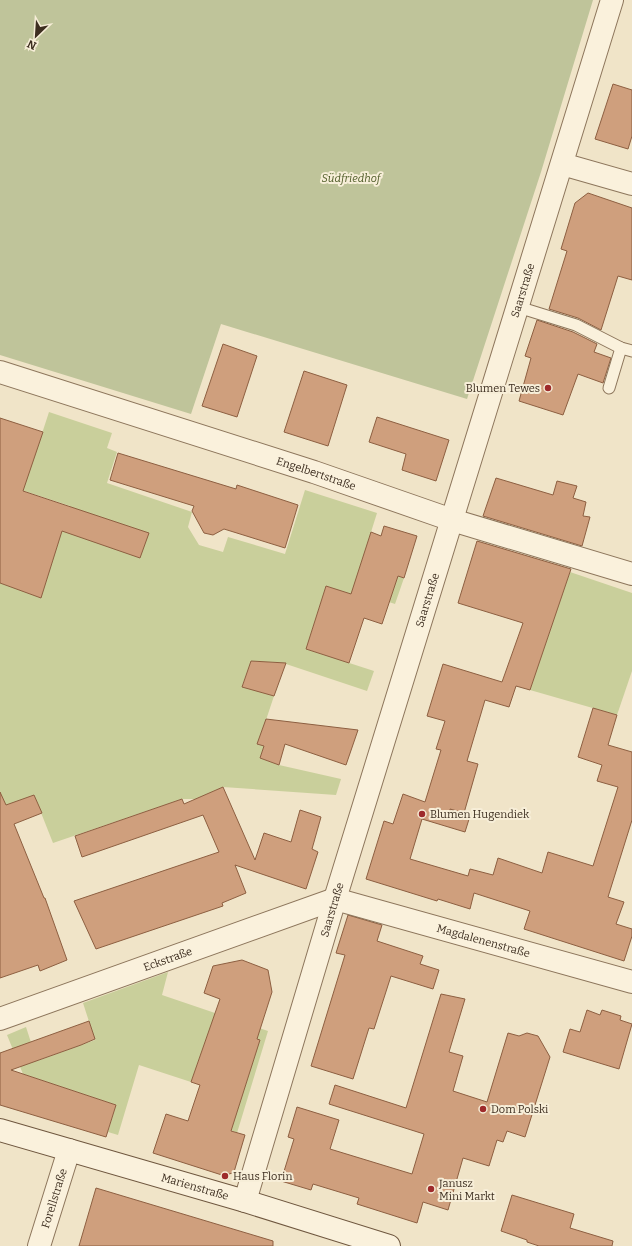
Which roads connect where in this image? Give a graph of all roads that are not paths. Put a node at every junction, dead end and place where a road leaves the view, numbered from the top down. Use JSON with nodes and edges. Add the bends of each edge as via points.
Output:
{"nodes":[{"id":1,"x":612,"y":0,"type":"edge"},
{"id":2,"x":562,"y":164,"type":"junction"},
{"id":3,"x":632,"y":184,"type":"edge"},
{"id":4,"x":518,"y":307,"type":"junction"},
{"id":5,"x":627,"y":350,"type":"edge"},
{"id":6,"x":0,"y":372,"type":"edge"},
{"id":7,"x":609,"y":388,"type":"dead end"},
{"id":8,"x":452,"y":520,"type":"junction"},
{"id":9,"x":632,"y":574,"type":"edge"},
{"id":10,"x":335,"y":899,"type":"junction"},
{"id":11,"x":632,"y":982,"type":"edge"},
{"id":12,"x":0,"y":1019,"type":"edge"},
{"id":13,"x":0,"y":1130,"type":"edge"},
{"id":14,"x":69,"y":1150,"type":"junction"},
{"id":15,"x":245,"y":1201,"type":"junction"},
{"id":16,"x":38,"y":1246,"type":"edge"},
{"id":17,"x":389,"y":1246,"type":"edge"}],
"edges":[{"from":1,"to":2,"type":"street","name":"Saarstraße"},
{"from":2,"to":3,"type":"street"},
{"from":2,"to":4,"type":"street","name":"Saarstraße"},
{"from":4,"to":5,"type":"lane","via":[[576,325]]},
{"from":4,"to":8,"type":"street","name":"Saarstraße"},
{"from":5,"to":7,"type":"lane"},
{"from":6,"to":8,"type":"street","name":"Engelbertstraße","via":[[314,472]]},
{"from":8,"to":9,"type":"street","name":"Engelbertstraße"},
{"from":8,"to":10,"type":"street","name":"Saarstraße"},
{"from":10,"to":11,"type":"street","name":"Magdalenenstraße"},
{"from":10,"to":12,"type":"street","name":"Eckstraße"},
{"from":10,"to":15,"type":"street","name":"Saarstraße"},
{"from":13,"to":14,"type":"street","name":"Marienstraße"},
{"from":14,"to":15,"type":"street","name":"Marienstraße"},
{"from":14,"to":16,"type":"street","name":"Forellstraße"},
{"from":15,"to":17,"type":"street","name":"Marienstraße"}]}
